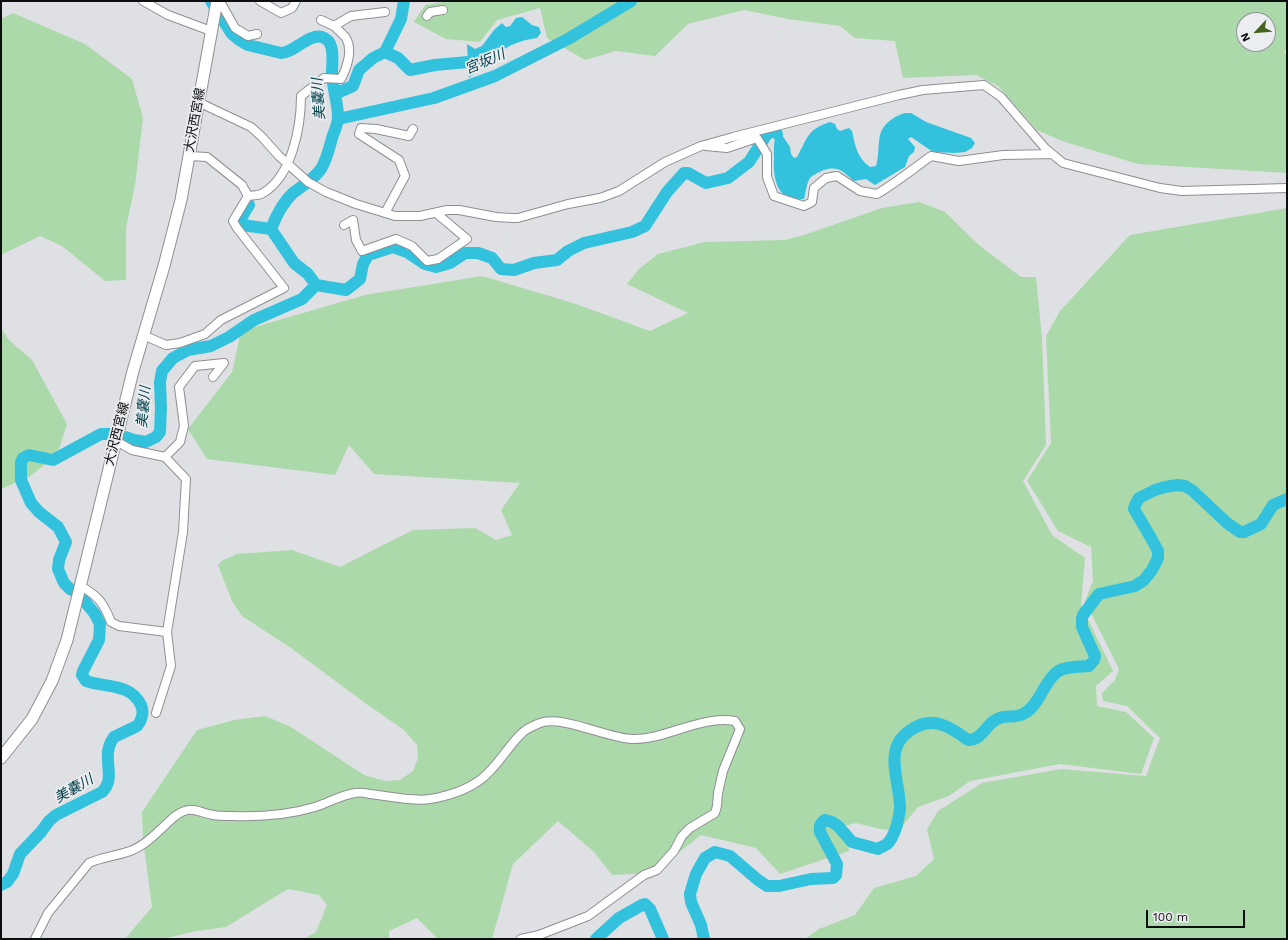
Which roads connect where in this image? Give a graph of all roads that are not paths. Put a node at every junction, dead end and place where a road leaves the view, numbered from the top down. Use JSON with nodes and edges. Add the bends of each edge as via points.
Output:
{"nodes":[{"id":1,"x":143,"y":1,"type":"edge"},
{"id":2,"x":217,"y":1,"type":"edge"},
{"id":3,"x":260,"y":1,"type":"edge"},
{"id":4,"x":296,"y":1,"type":"edge"},
{"id":5,"x":443,"y":10,"type":"dead end"},
{"id":6,"x":386,"y":12,"type":"dead end"},
{"id":7,"x":427,"y":16,"type":"dead end"},
{"id":8,"x":321,"y":20,"type":"dead end"},
{"id":9,"x":334,"y":26,"type":"junction"},
{"id":10,"x":211,"y":31,"type":"junction"},
{"id":11,"x":257,"y":34,"type":"dead end"},
{"id":12,"x":198,"y":102,"type":"junction"},
{"id":13,"x":413,"y":129,"type":"dead end"},
{"id":14,"x":701,"y":146,"type":"junction"},
{"id":15,"x":1052,"y":154,"type":"junction"},
{"id":16,"x":189,"y":156,"type":"junction"},
{"id":17,"x":289,"y":164,"type":"junction"},
{"id":18,"x":1287,"y":188,"type":"edge"},
{"id":19,"x":248,"y":196,"type":"junction"},
{"id":20,"x":385,"y":213,"type":"junction"},
{"id":21,"x":436,"y":213,"type":"junction"},
{"id":22,"x":344,"y":225,"type":"dead end"},
{"id":23,"x":143,"y":335,"type":"junction"},
{"id":24,"x":213,"y":377,"type":"dead end"},
{"id":25,"x":117,"y":436,"type":"junction"},
{"id":26,"x":165,"y":457,"type":"junction"},
{"id":27,"x":79,"y":591,"type":"junction"},
{"id":28,"x":167,"y":632,"type":"junction"},
{"id":29,"x":156,"y":713,"type":"dead end"},
{"id":30,"x":1,"y":758,"type":"edge"},
{"id":31,"x":35,"y":939,"type":"edge"},
{"id":32,"x":521,"y":939,"type":"edge"}],
"edges":[{"from":1,"to":10,"type":"street","via":[[168,16]]},
{"from":2,"to":10,"type":"main road","name":"大沢西宮線"},
{"from":2,"to":11,"type":"street","via":[[235,28],[248,36]]},
{"from":3,"to":4,"type":"street","via":[[281,13],[292,8]]},
{"from":5,"to":7,"type":"street","via":[[430,12]]},
{"from":6,"to":9,"type":"street","via":[[351,16]]},
{"from":8,"to":9,"type":"street"},
{"from":9,"to":17,"type":"street","via":[[346,39],[350,53],[345,72],[341,79],[324,78],[301,96],[301,112]]},
{"from":10,"to":12,"type":"main road","name":"大沢西宮線"},
{"from":12,"to":16,"type":"main road","name":"大沢西宮線"},
{"from":12,"to":17,"type":"street","via":[[251,127]]},
{"from":13,"to":20,"type":"street","via":[[409,136],[361,128],[359,134],[399,160],[404,170],[405,176]]},
{"from":14,"to":15,"type":"street","via":[[923,90],[984,85],[1001,97]]},
{"from":14,"to":15,"type":"street","via":[[727,148],[758,138],[767,154],[767,177],[774,196],[804,206],[812,202],[814,188],[826,178],[837,176],[860,191],[877,194],[931,156],[959,161],[1003,155]]},
{"from":14,"to":21,"type":"street","via":[[665,162],[619,191],[600,198],[512,218],[459,210]]},
{"from":15,"to":18,"type":"street","via":[[1063,163],[1160,188],[1182,191]]},
{"from":16,"to":19,"type":"street","via":[[206,157],[242,185]]},
{"from":16,"to":23,"type":"main road","name":"大沢西宮線","via":[[181,200]]},
{"from":17,"to":19,"type":"street","via":[[272,186],[261,194]]},
{"from":17,"to":20,"type":"street","via":[[308,182],[326,192]]},
{"from":19,"to":23,"type":"street","via":[[233,221],[284,288],[220,320],[205,334],[180,343],[166,345]]},
{"from":20,"to":21,"type":"street","via":[[394,216]]},
{"from":21,"to":22,"type":"street","via":[[467,239],[438,259],[427,261],[412,246],[396,240],[362,251],[356,240],[353,220]]},
{"from":23,"to":25,"type":"main road","name":"大沢西宮線"},
{"from":24,"to":26,"type":"street","via":[[224,363],[195,366],[179,387],[184,426],[180,442]]},
{"from":25,"to":26,"type":"street","via":[[132,450]]},
{"from":25,"to":27,"type":"main road","name":"大沢西宮線"},
{"from":26,"to":28,"type":"street","via":[[186,479],[183,532]]},
{"from":27,"to":28,"type":"street","via":[[95,595],[105,607],[112,622],[119,626]]},
{"from":27,"to":30,"type":"main road","name":"大沢西宮線","via":[[67,640],[52,681],[32,718]]},
{"from":28,"to":29,"type":"street","via":[[170,666]]},
{"from":31,"to":32,"type":"street","via":[[48,913],[89,863],[141,846],[174,816],[189,809],[214,815],[248,816],[303,811],[356,792],[427,800],[449,796],[481,780],[523,732],[542,722],[560,722],[632,739],[702,724],[735,721],[740,730],[723,771],[715,813],[690,828],[657,870],[644,875],[588,916],[539,935]]}]}
